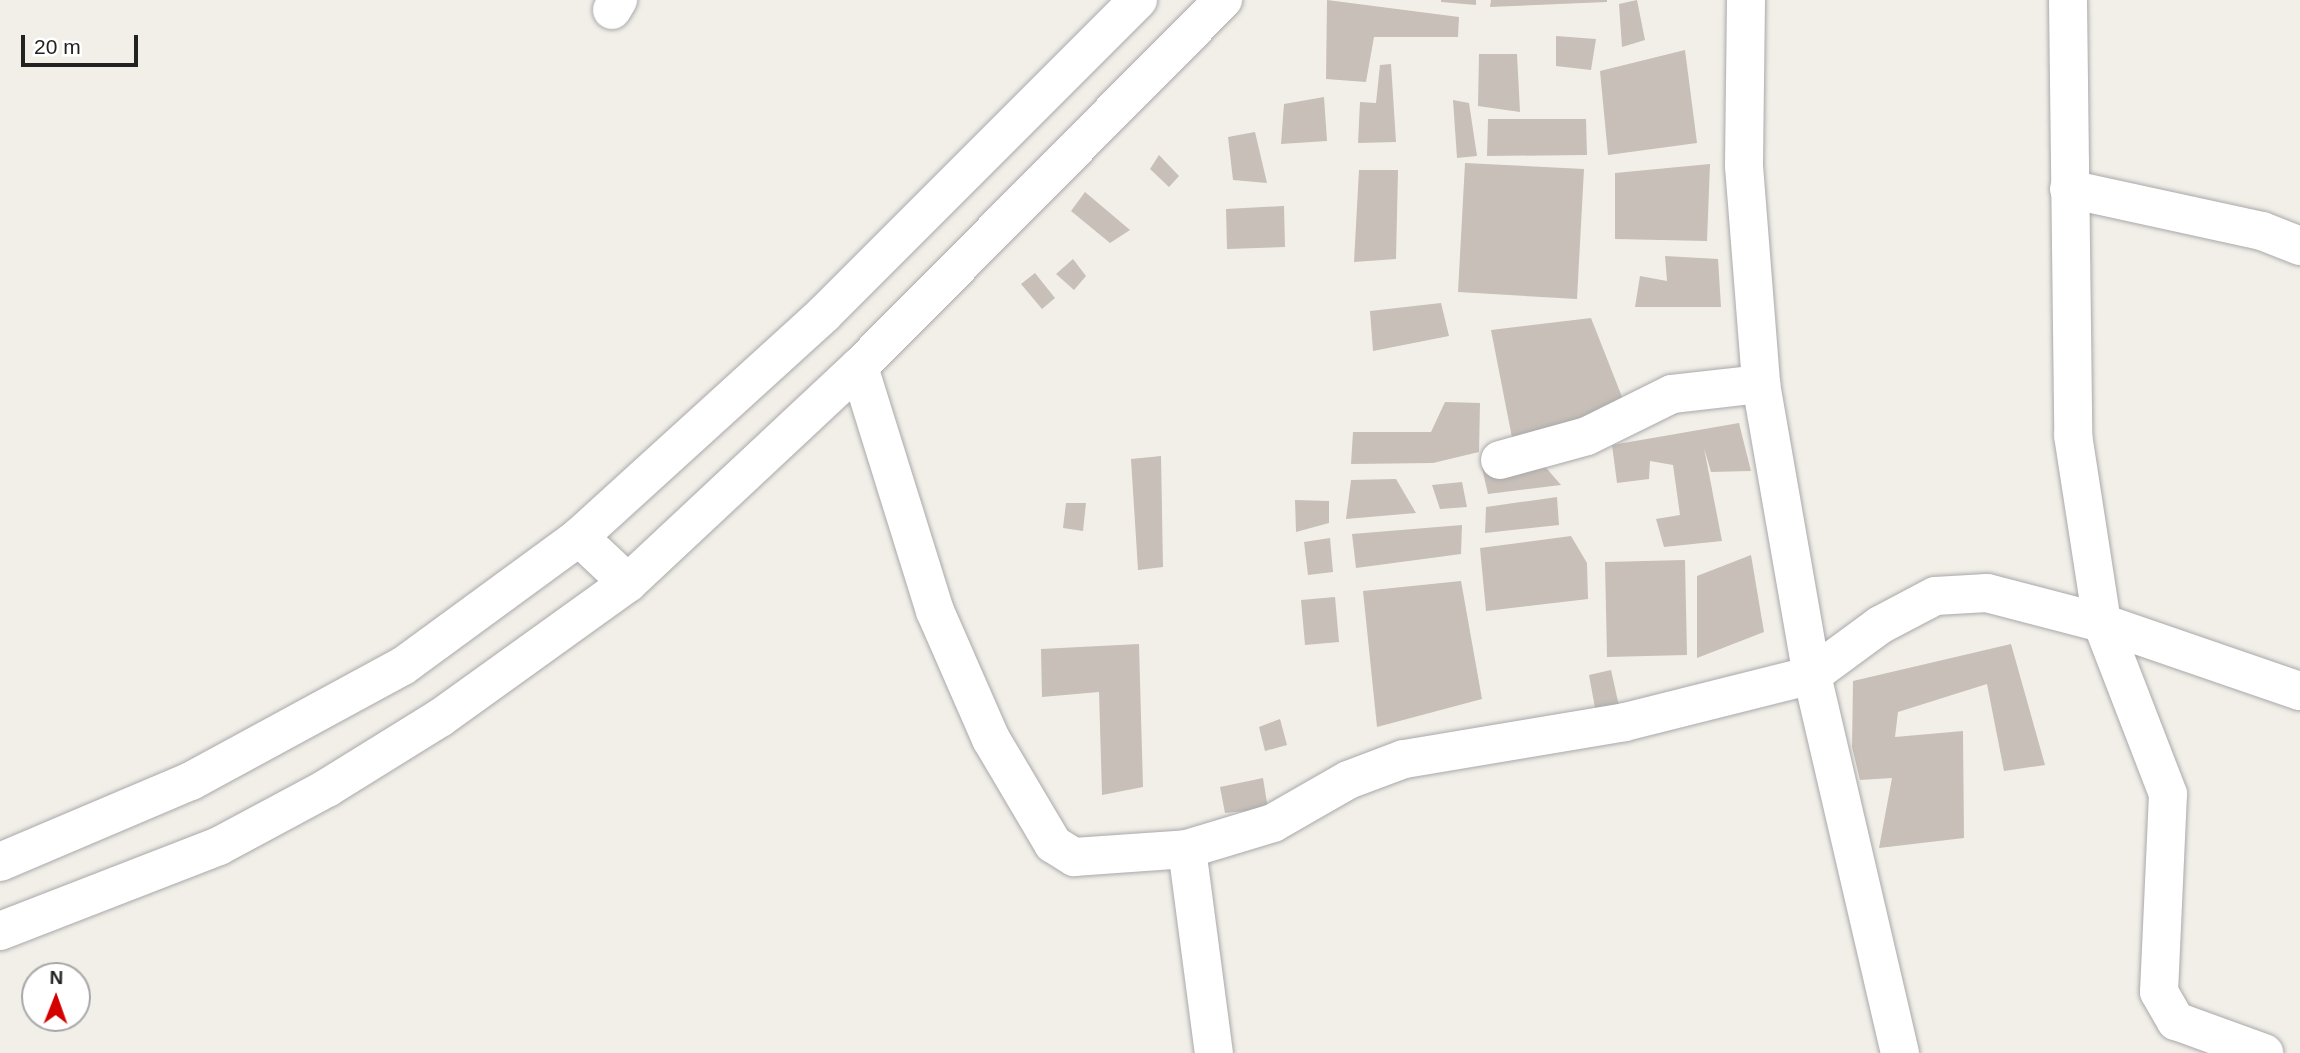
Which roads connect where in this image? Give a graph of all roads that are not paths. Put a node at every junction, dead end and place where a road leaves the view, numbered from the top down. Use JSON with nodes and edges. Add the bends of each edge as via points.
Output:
{"nodes":[{"id":1,"x":1138,"y":0,"type":"edge"},
{"id":2,"x":1223,"y":0,"type":"edge"},
{"id":3,"x":1746,"y":0,"type":"edge"},
{"id":4,"x":2068,"y":0,"type":"edge"},
{"id":5,"x":2069,"y":189,"type":"junction"},
{"id":6,"x":2300,"y":246,"type":"edge"},
{"id":7,"x":859,"y":367,"type":"junction"},
{"id":8,"x":1760,"y":384,"type":"junction"},
{"id":9,"x":1500,"y":460,"type":"dead end"},
{"id":10,"x":579,"y":537,"type":"junction"},
{"id":11,"x":628,"y":583,"type":"junction"},
{"id":12,"x":2102,"y":623,"type":"junction"},
{"id":13,"x":1812,"y":675,"type":"junction"},
{"id":14,"x":2300,"y":691,"type":"edge"},
{"id":15,"x":1187,"y":849,"type":"junction"},
{"id":16,"x":0,"y":862,"type":"edge"},
{"id":17,"x":0,"y":931,"type":"edge"},
{"id":18,"x":1214,"y":1053,"type":"edge"},
{"id":19,"x":1900,"y":1053,"type":"edge"},
{"id":20,"x":2264,"y":1053,"type":"edge"}],
"edges":[{"from":1,"to":10,"type":"street","via":[[824,314]]},
{"from":2,"to":7,"type":"street"},
{"from":3,"to":8,"type":"street","via":[[1744,166]]},
{"from":4,"to":5,"type":"street"},
{"from":5,"to":6,"type":"street","via":[[2262,231]]},
{"from":5,"to":12,"type":"street","via":[[2073,435]]},
{"from":7,"to":11,"type":"street"},
{"from":7,"to":15,"type":"street","via":[[935,611],[991,739],[1053,844],[1074,857],[1096,859]]},
{"from":8,"to":9,"type":"street","via":[[1672,394],[1587,436]]},
{"from":8,"to":13,"type":"street"},
{"from":10,"to":11,"type":"street"},
{"from":10,"to":16,"type":"street","via":[[391,673],[191,781]]},
{"from":11,"to":17,"type":"street","via":[[440,718],[327,788],[219,846]]},
{"from":12,"to":13,"type":"street","via":[[1987,593],[1936,596],[1880,625]]},
{"from":12,"to":14,"type":"street"},
{"from":12,"to":20,"type":"street","via":[[2168,794],[2160,992],[2176,1021]]},
{"from":13,"to":15,"type":"street","via":[[1625,722],[1404,760],[1348,780],[1273,823]]},
{"from":13,"to":19,"type":"street"},
{"from":15,"to":18,"type":"street"}]}
